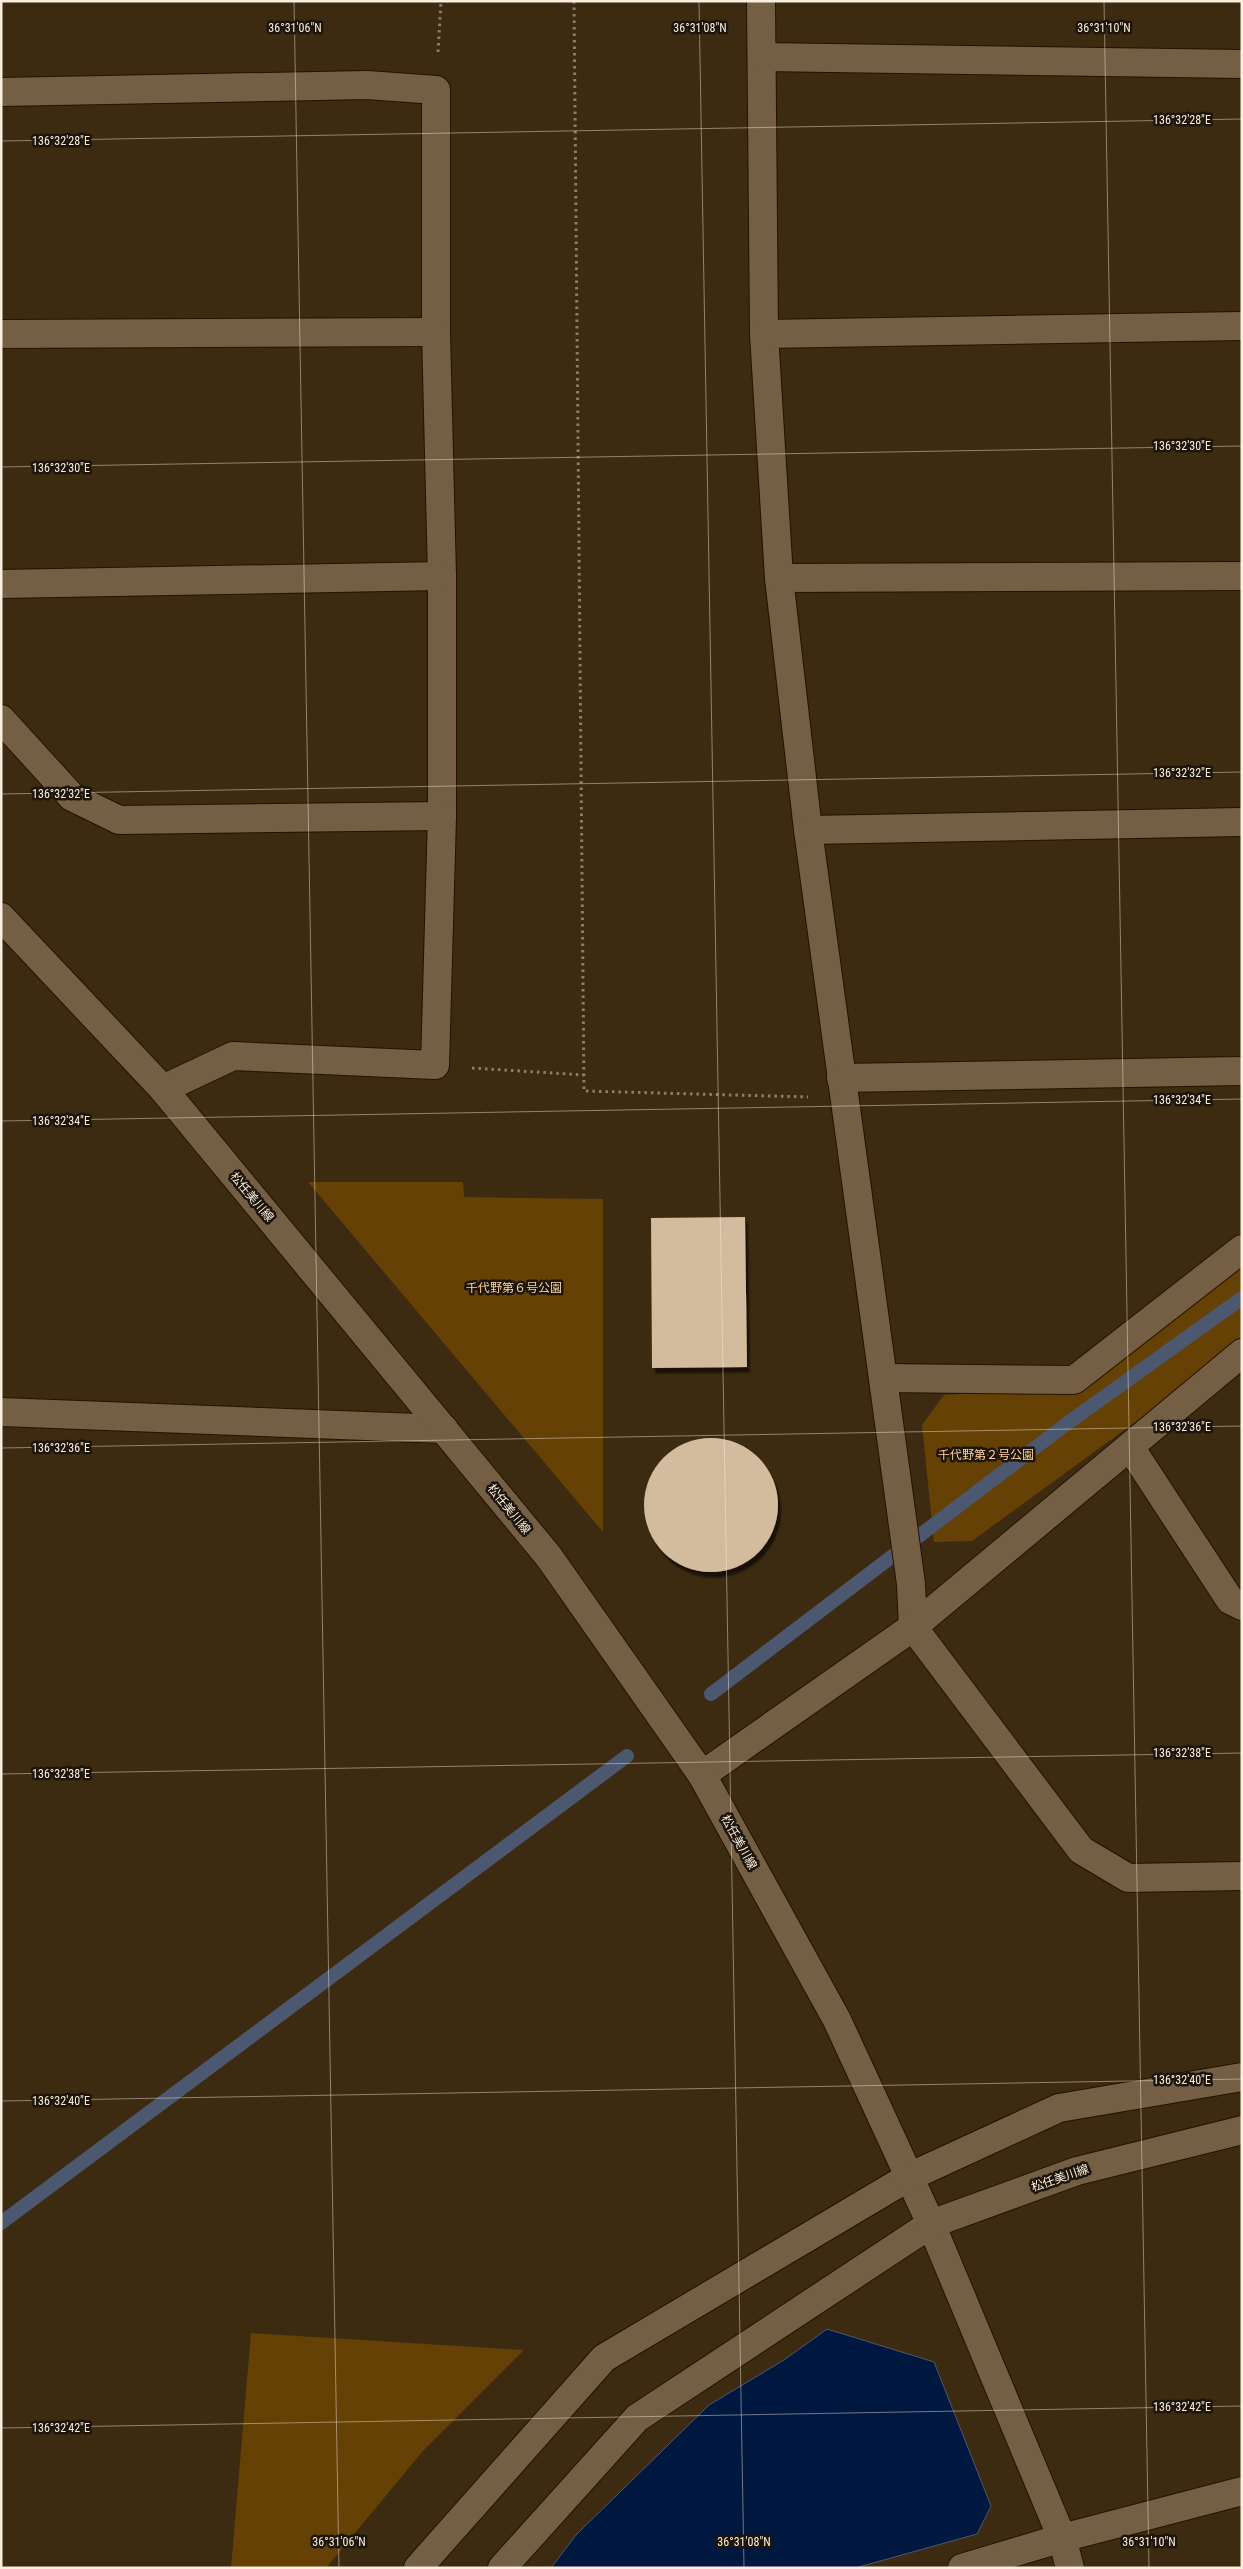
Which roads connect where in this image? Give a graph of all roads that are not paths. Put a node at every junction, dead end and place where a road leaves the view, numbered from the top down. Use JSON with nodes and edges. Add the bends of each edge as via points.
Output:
{"nodes":[{"id":1,"x":761,"y":1,"type":"edge"},
{"id":2,"x":762,"y":57,"type":"junction"},
{"id":3,"x":1242,"y":64,"type":"edge"},
{"id":4,"x":1,"y":92,"type":"edge"},
{"id":5,"x":1242,"y":326,"type":"edge"},
{"id":6,"x":436,"y":332,"type":"junction"},
{"id":7,"x":1,"y":334,"type":"edge"},
{"id":8,"x":764,"y":334,"type":"junction"},
{"id":9,"x":442,"y":576,"type":"junction"},
{"id":10,"x":1242,"y":576,"type":"edge"},
{"id":11,"x":779,"y":578,"type":"junction"},
{"id":12,"x":1,"y":584,"type":"edge"},
{"id":13,"x":1,"y":719,"type":"edge"},
{"id":14,"x":442,"y":816,"type":"junction"},
{"id":15,"x":1242,"y":822,"type":"edge"},
{"id":16,"x":808,"y":830,"type":"junction"},
{"id":17,"x":1,"y":917,"type":"edge"},
{"id":18,"x":1242,"y":1071,"type":"edge"},
{"id":19,"x":843,"y":1088,"type":"junction"},
{"id":20,"x":163,"y":1089,"type":"junction"},
{"id":21,"x":1242,"y":1249,"type":"edge"},
{"id":22,"x":1238,"y":1359,"type":"edge"},
{"id":23,"x":883,"y":1378,"type":"junction"},
{"id":24,"x":1,"y":1412,"type":"edge"},
{"id":25,"x":444,"y":1428,"type":"junction"},
{"id":26,"x":1130,"y":1446,"type":"junction"},
{"id":27,"x":1242,"y":1606,"type":"edge"},
{"id":28,"x":913,"y":1627,"type":"junction"},
{"id":29,"x":702,"y":1775,"type":"junction"},
{"id":30,"x":1242,"y":1876,"type":"edge"},
{"id":31,"x":1242,"y":2077,"type":"edge"},
{"id":32,"x":1242,"y":2130,"type":"edge"},
{"id":33,"x":909,"y":2177,"type":"junction"},
{"id":34,"x":931,"y":2224,"type":"junction"},
{"id":35,"x":1242,"y":2491,"type":"edge"},
{"id":36,"x":1062,"y":2538,"type":"junction"},
{"id":37,"x":418,"y":2568,"type":"edge"},
{"id":38,"x":502,"y":2568,"type":"edge"},
{"id":39,"x":962,"y":2568,"type":"edge"},
{"id":40,"x":1070,"y":2568,"type":"edge"}],
"edges":[{"from":1,"to":2,"type":"street"},
{"from":2,"to":3,"type":"street"},
{"from":2,"to":8,"type":"street"},
{"from":4,"to":6,"type":"street","via":[[367,85],[436,90]]},
{"from":5,"to":8,"type":"street"},
{"from":6,"to":7,"type":"street"},
{"from":6,"to":9,"type":"street"},
{"from":8,"to":11,"type":"street"},
{"from":9,"to":12,"type":"street"},
{"from":9,"to":14,"type":"street"},
{"from":10,"to":11,"type":"street"},
{"from":11,"to":16,"type":"street"},
{"from":13,"to":14,"type":"street","via":[[72,797],[119,820]]},
{"from":14,"to":20,"type":"street","via":[[435,1065],[232,1056]]},
{"from":15,"to":16,"type":"street"},
{"from":16,"to":19,"type":"street"},
{"from":17,"to":20,"type":"street","name":"松任美川線"},
{"from":18,"to":19,"type":"street"},
{"from":19,"to":23,"type":"street"},
{"from":20,"to":25,"type":"street","name":"松任美川線"},
{"from":21,"to":23,"type":"street","via":[[1074,1380]]},
{"from":22,"to":26,"type":"street"},
{"from":23,"to":28,"type":"street","via":[[911,1584]]},
{"from":24,"to":25,"type":"street"},
{"from":25,"to":29,"type":"street","name":"松任美川線","via":[[549,1557]]},
{"from":26,"to":27,"type":"street","via":[[1230,1600]]},
{"from":26,"to":28,"type":"street"},
{"from":28,"to":29,"type":"street"},
{"from":28,"to":30,"type":"street","via":[[1081,1850],[1128,1878]]},
{"from":29,"to":33,"type":"street","name":"松任美川線","via":[[837,2020]]},
{"from":31,"to":33,"type":"street","via":[[1059,2108]]},
{"from":32,"to":34,"type":"street","name":"松任美川線","via":[[1077,2171]]},
{"from":33,"to":34,"type":"street","name":"松任美川線"},
{"from":33,"to":37,"type":"street","via":[[604,2358]]},
{"from":34,"to":36,"type":"street"},
{"from":34,"to":38,"type":"street","via":[[637,2418]]},
{"from":35,"to":36,"type":"street"},
{"from":36,"to":39,"type":"street"},
{"from":36,"to":40,"type":"street"}]}
